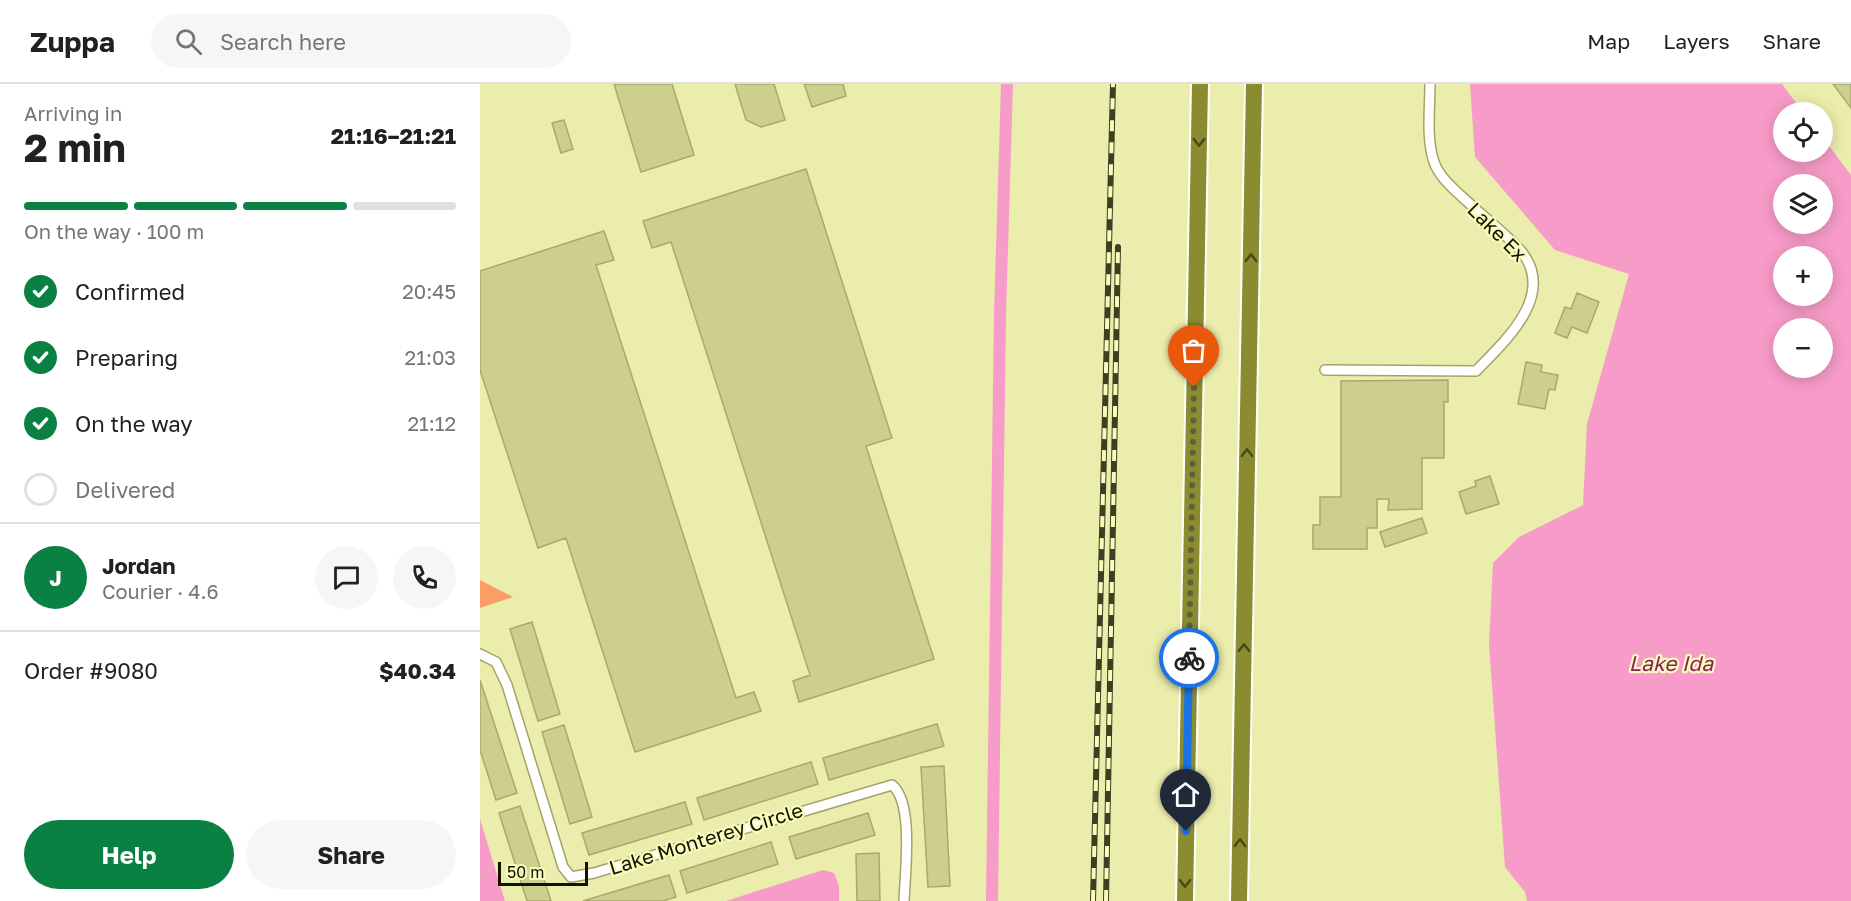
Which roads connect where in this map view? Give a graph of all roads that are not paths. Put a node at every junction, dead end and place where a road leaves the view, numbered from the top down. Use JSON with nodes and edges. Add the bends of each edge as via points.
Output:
{"nodes":[{"id":1,"x":1200,"y":84,"type":"edge"},
{"id":2,"x":1254,"y":84,"type":"edge"},
{"id":3,"x":1430,"y":84,"type":"edge"},
{"id":4,"x":1324,"y":370,"type":"dead end"},
{"id":5,"x":480,"y":654,"type":"edge"},
{"id":6,"x":904,"y":901,"type":"edge"},
{"id":7,"x":1185,"y":901,"type":"edge"},
{"id":8,"x":1239,"y":901,"type":"edge"}],
"edges":[{"from":1,"to":7,"type":"highway","one_way":true},
{"from":8,"to":2,"type":"highway","one_way":true},
{"from":3,"to":4,"type":"street","name":"Lake Ex","via":[[1435,163],[1456,191],[1521,251],[1530,266],[1530,302],[1518,326],[1476,371]]},
{"from":5,"to":6,"type":"street","name":"Lake Monterey Circle","via":[[496,662],[507,685],[562,867],[571,878],[892,785],[900,792],[904,808]]}]}
